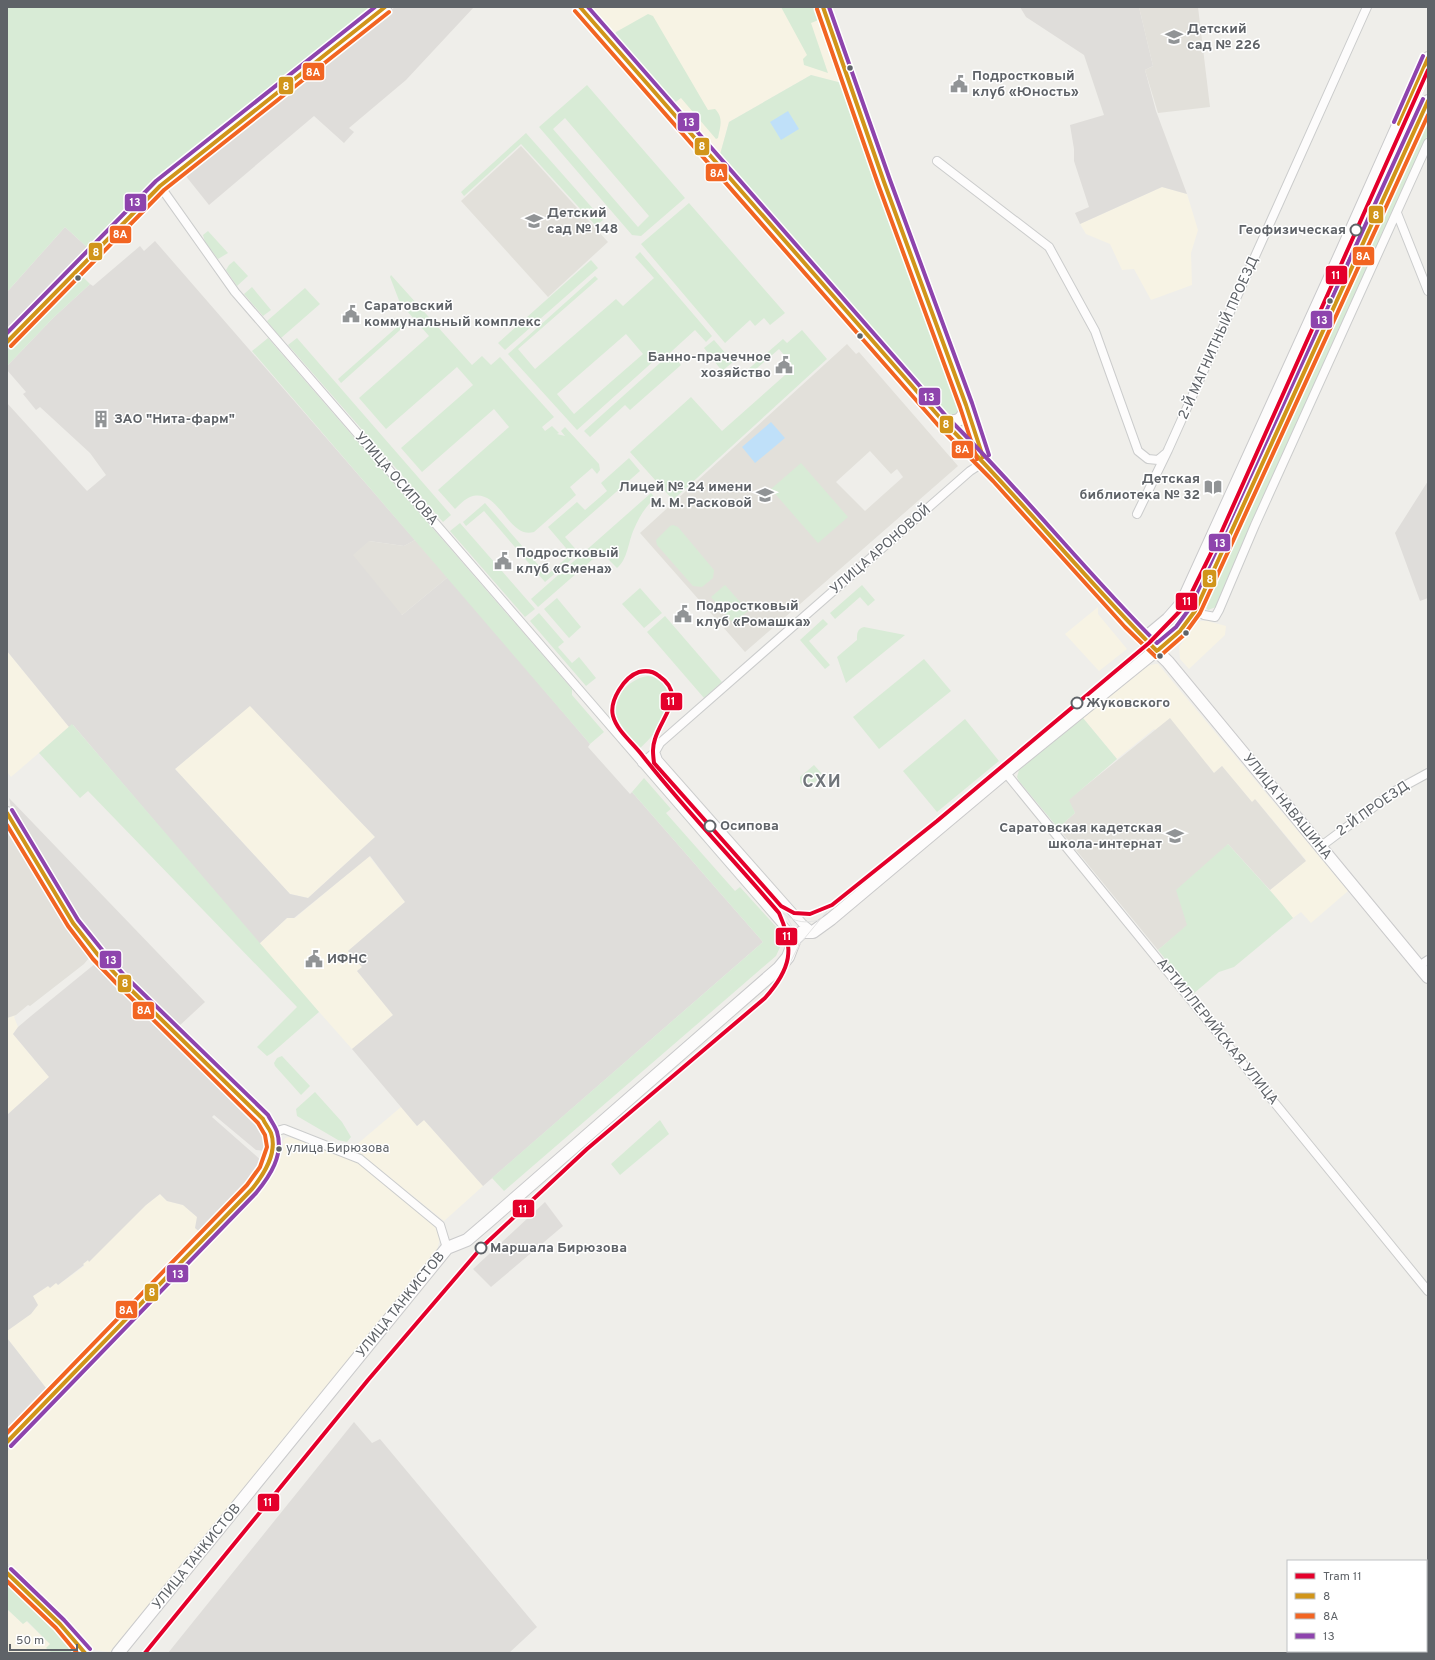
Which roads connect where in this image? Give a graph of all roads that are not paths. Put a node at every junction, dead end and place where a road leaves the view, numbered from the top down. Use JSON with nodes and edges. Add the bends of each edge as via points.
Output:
{"nodes":[{"id":1,"x":385,"y":7,"type":"edge"},
{"id":2,"x":580,"y":7,"type":"edge"},
{"id":3,"x":823,"y":7,"type":"edge"},
{"id":4,"x":1367,"y":7,"type":"edge"},
{"id":5,"x":1428,"y":58,"type":"edge"},
{"id":6,"x":1428,"y":100,"type":"edge"},
{"id":7,"x":1428,"y":143,"type":"edge"},
{"id":8,"x":937,"y":161,"type":"dead end"},
{"id":9,"x":160,"y":186,"type":"junction"},
{"id":10,"x":1397,"y":213,"type":"junction"},
{"id":11,"x":1428,"y":291,"type":"edge"},
{"id":12,"x":7,"y":342,"type":"edge"},
{"id":13,"x":966,"y":405,"type":"junction"},
{"id":14,"x":942,"y":420,"type":"junction"},
{"id":15,"x":1168,"y":450,"type":"junction"},
{"id":16,"x":984,"y":462,"type":"junction"},
{"id":17,"x":1137,"y":514,"type":"dead end"},
{"id":18,"x":1182,"y":603,"type":"junction"},
{"id":19,"x":1195,"y":611,"type":"junction"},
{"id":20,"x":1144,"y":639,"type":"junction"},
{"id":21,"x":1157,"y":651,"type":"junction"},
{"id":22,"x":655,"y":752,"type":"junction"},
{"id":23,"x":642,"y":763,"type":"junction"},
{"id":24,"x":1005,"y":772,"type":"junction"},
{"id":25,"x":1428,"y":773,"type":"edge"},
{"id":26,"x":7,"y":813,"type":"edge"},
{"id":27,"x":1320,"y":847,"type":"junction"},
{"id":28,"x":803,"y":932,"type":"junction"},
{"id":29,"x":1423,"y":963,"type":"edge"},
{"id":30,"x":1428,"y":977,"type":"edge"},
{"id":31,"x":271,"y":1133,"type":"junction"},
{"id":32,"x":447,"y":1248,"type":"junction"},
{"id":33,"x":1428,"y":1291,"type":"edge"},
{"id":34,"x":7,"y":1442,"type":"edge"},
{"id":35,"x":7,"y":1573,"type":"edge"},
{"id":36,"x":85,"y":1653,"type":"edge"},
{"id":37,"x":118,"y":1653,"type":"edge"}],
"edges":[{"from":1,"to":9,"type":"main road"},
{"from":2,"to":14,"type":"main road","name":"УЛИЦА НАВАШИНА"},
{"from":3,"to":13,"type":"main road"},
{"from":4,"to":15,"type":"street","name":"2-Й МАГНИТНЫЙ ПРОЕЗД"},
{"from":5,"to":18,"type":"main road"},
{"from":6,"to":19,"type":"main road","name":"УЛИЦА ТАНКИСТОВ"},
{"from":7,"to":10,"type":"street"},
{"from":8,"to":15,"type":"street","via":[[1049,248],[1095,331],[1138,452],[1148,459],[1158,460]]},
{"from":9,"to":12,"type":"main road"},
{"from":9,"to":23,"type":"street","name":"УЛИЦА ОСИПОВА","via":[[234,292]]},
{"from":10,"to":11,"type":"street"},
{"from":10,"to":19,"type":"street","via":[[1219,610],[1215,617]]},
{"from":13,"to":14,"type":"main road","via":[[964,415],[959,420]]},
{"from":13,"to":16,"type":"main road"},
{"from":14,"to":16,"type":"main road","name":"УЛИЦА НАВАШИНА"},
{"from":15,"to":17,"type":"street","name":"2-Й МАГНИТНЫЙ ПРОЕЗД"},
{"from":16,"to":20,"type":"main road","name":"УЛИЦА НАВАШИНА"},
{"from":16,"to":22,"type":"street","name":"УЛИЦА АРОНОВОЙ","via":[[959,481],[660,743]]},
{"from":18,"to":19,"type":"street"},
{"from":18,"to":20,"type":"main road"},
{"from":19,"to":21,"type":"main road","name":"УЛИЦА ТАНКИСТОВ","via":[[1180,631]]},
{"from":20,"to":21,"type":"main road","name":"УЛИЦА НАВАШИНА"},
{"from":21,"to":24,"type":"main road","name":"УЛИЦА ТАНКИСТОВ"},
{"from":21,"to":27,"type":"main road","name":"УЛИЦА НАВАШИНА"},
{"from":22,"to":23,"type":"street"},
{"from":22,"to":28,"type":"street","via":[[658,760]]},
{"from":23,"to":28,"type":"street","name":"УЛИЦА ОСИПОВА"},
{"from":24,"to":28,"type":"main road","name":"УЛИЦА ТАНКИСТОВ"},
{"from":24,"to":33,"type":"street","name":"АРТИЛЛЕРИЙСКАЯ УЛИЦА"},
{"from":25,"to":27,"type":"street","name":"2-Й ПРОЕЗД","via":[[1395,791]]},
{"from":26,"to":31,"type":"main road","via":[[73,923],[98,955],[263,1119]]},
{"from":27,"to":29,"type":"main road","name":"УЛИЦА НАВАШИНА"},
{"from":28,"to":32,"type":"main road","name":"УЛИЦА ТАНКИСТОВ","via":[[779,968],[467,1240]]},
{"from":29,"to":30,"type":"main road","name":"УЛИЦА НАВАШИНА"},
{"from":31,"to":32,"type":"street","via":[[284,1129],[360,1159],[440,1225]]},
{"from":31,"to":34,"type":"main road","via":[[273,1145],[270,1159],[252,1189]]},
{"from":32,"to":37,"type":"main road","name":"УЛИЦА ТАНКИСТОВ"},
{"from":35,"to":36,"type":"main road","via":[[60,1624]]}]}
